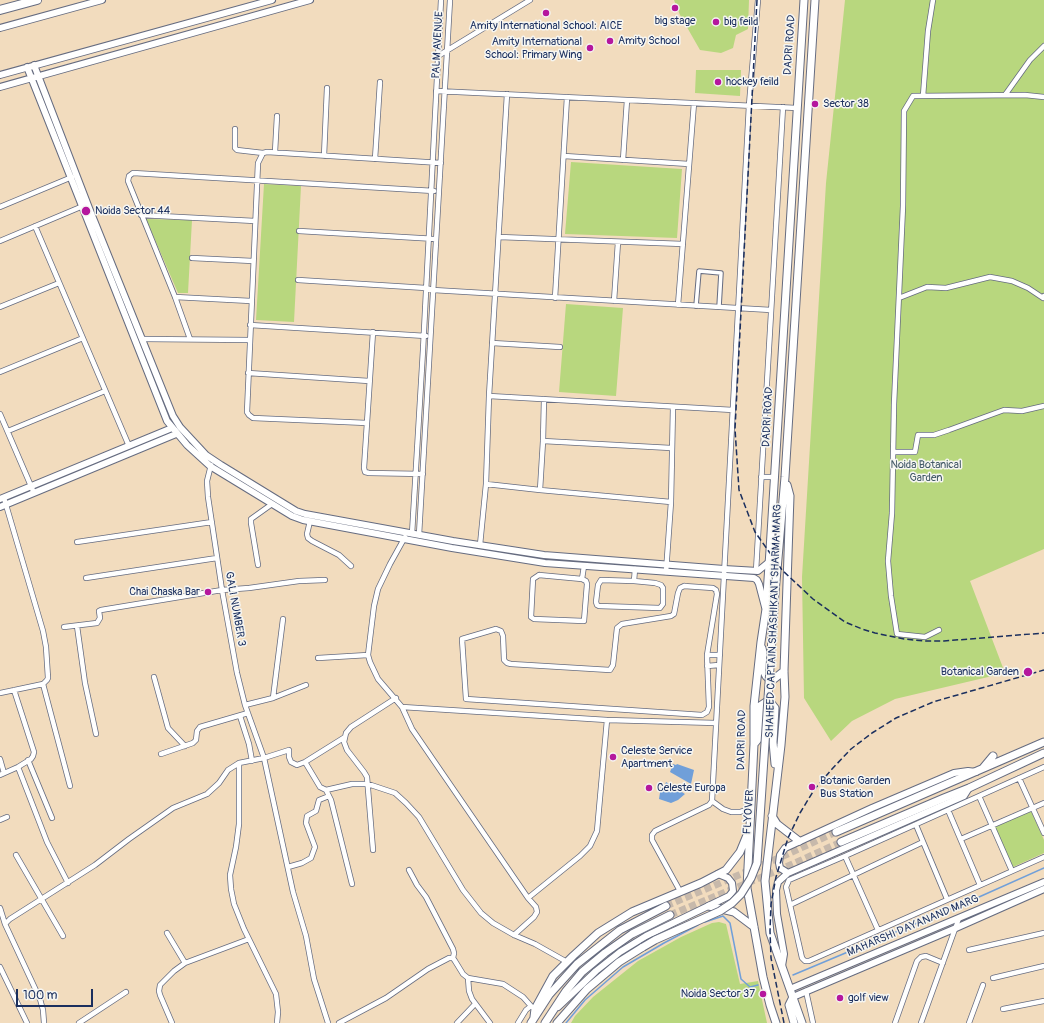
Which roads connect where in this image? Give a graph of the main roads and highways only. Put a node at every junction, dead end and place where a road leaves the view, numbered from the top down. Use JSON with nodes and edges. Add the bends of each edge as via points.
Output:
{"nodes":[{"id":1,"x":37,"y":0,"type":"edge"},
{"id":2,"x":803,"y":0,"type":"edge"},
{"id":3,"x":815,"y":0,"type":"edge"},
{"id":4,"x":820,"y":0,"type":"edge"},
{"id":5,"x":0,"y":10,"type":"edge"},
{"id":6,"x":814,"y":14,"type":"junction"},
{"id":7,"x":785,"y":477,"type":"junction"},
{"id":8,"x":761,"y":642,"type":"junction"},
{"id":9,"x":784,"y":671,"type":"junction"},
{"id":10,"x":1044,"y":742,"type":"edge"},
{"id":11,"x":754,"y":744,"type":"junction"},
{"id":12,"x":1044,"y":753,"type":"edge"},
{"id":13,"x":993,"y":756,"type":"dead end"},
{"id":14,"x":979,"y":771,"type":"junction"},
{"id":15,"x":776,"y":778,"type":"junction"},
{"id":16,"x":772,"y":816,"type":"junction"},
{"id":17,"x":750,"y":826,"type":"junction"},
{"id":18,"x":836,"y":832,"type":"tunnel mouth"},
{"id":19,"x":799,"y":841,"type":"road end"},
{"id":20,"x":841,"y":842,"type":"tunnel mouth"},
{"id":21,"x":666,"y":906,"type":"tunnel mouth"},
{"id":22,"x":709,"y":906,"type":"road end"},
{"id":23,"x":670,"y":915,"type":"tunnel mouth"},
{"id":24,"x":754,"y":927,"type":"junction"},
{"id":25,"x":793,"y":997,"type":"junction"},
{"id":26,"x":532,"y":1020,"type":"edge"},
{"id":27,"x":776,"y":1021,"type":"edge"},
{"id":28,"x":545,"y":1023,"type":"edge"},
{"id":29,"x":557,"y":1023,"type":"edge"},
{"id":30,"x":794,"y":1023,"type":"edge"},
{"id":31,"x":802,"y":1023,"type":"edge"}],
"edges":[{"from":1,"to":5,"type":"highway"},
{"from":2,"to":8,"type":"main road","name":"DADRI ROAD","via":[[775,477],[766,609]]},
{"from":3,"to":6,"type":"main road","name":"DADRI ROAD"},
{"from":4,"to":6,"type":"main road"},
{"from":6,"to":7,"type":"main road","name":"DADRI ROAD"},
{"from":7,"to":9,"type":"main road","name":"SHAHEED CAPTAIN SHASHIKANT SHARMA MARG","via":[[790,496]]},
{"from":7,"to":29,"type":"main road","name":"FLYOVER","bridge":true,"via":[[757,863],[751,878],[741,894],[720,911],[655,940],[619,962],[587,989]]},
{"from":8,"to":9,"type":"main road","via":[[766,676],[774,679]]},
{"from":8,"to":11,"type":"main road","name":"DADRI ROAD","via":[[754,706]]},
{"from":9,"to":15,"type":"main road","name":"SHAHEED CAPTAIN SHASHIKANT SHARMA MARG","via":[[785,697]]},
{"from":10,"to":14,"type":"main road"},
{"from":11,"to":15,"type":"main road","via":[[758,738],[760,706],[766,702],[771,703],[775,708]]},
{"from":11,"to":17,"type":"main road","name":"DADRI ROAD"},
{"from":12,"to":20,"type":"main road"},
{"from":13,"to":14,"type":"main road"},
{"from":14,"to":18,"type":"main road"},
{"from":15,"to":16,"type":"main road","name":"SHAHEED CAPTAIN SHASHIKANT SHARMA MARG"},
{"from":16,"to":19,"type":"main road","via":[[777,824]]},
{"from":16,"to":25,"type":"main road","name":"SHAHEED CAPTAIN SHASHIKANT SHARMA MARG","via":[[765,881],[770,933]]},
{"from":17,"to":24,"type":"main road","via":[[747,888]]},
{"from":17,"to":26,"type":"main road","via":[[745,842],[726,870],[632,912],[601,931],[553,976],[533,1008]]},
{"from":21,"to":26,"type":"main road","via":[[620,930],[577,964],[549,995]]},
{"from":22,"to":24,"type":"main road","via":[[734,912]]},
{"from":23,"to":28,"type":"main road","via":[[632,934],[582,972]]},
{"from":24,"to":27,"type":"main road","via":[[770,1005]]},
{"from":25,"to":30,"type":"main road","via":[[789,1005]]},
{"from":25,"to":31,"type":"main road","name":"SHAHEED CAPTAIN SHASHIKANT SHARMA MARG"}]}
